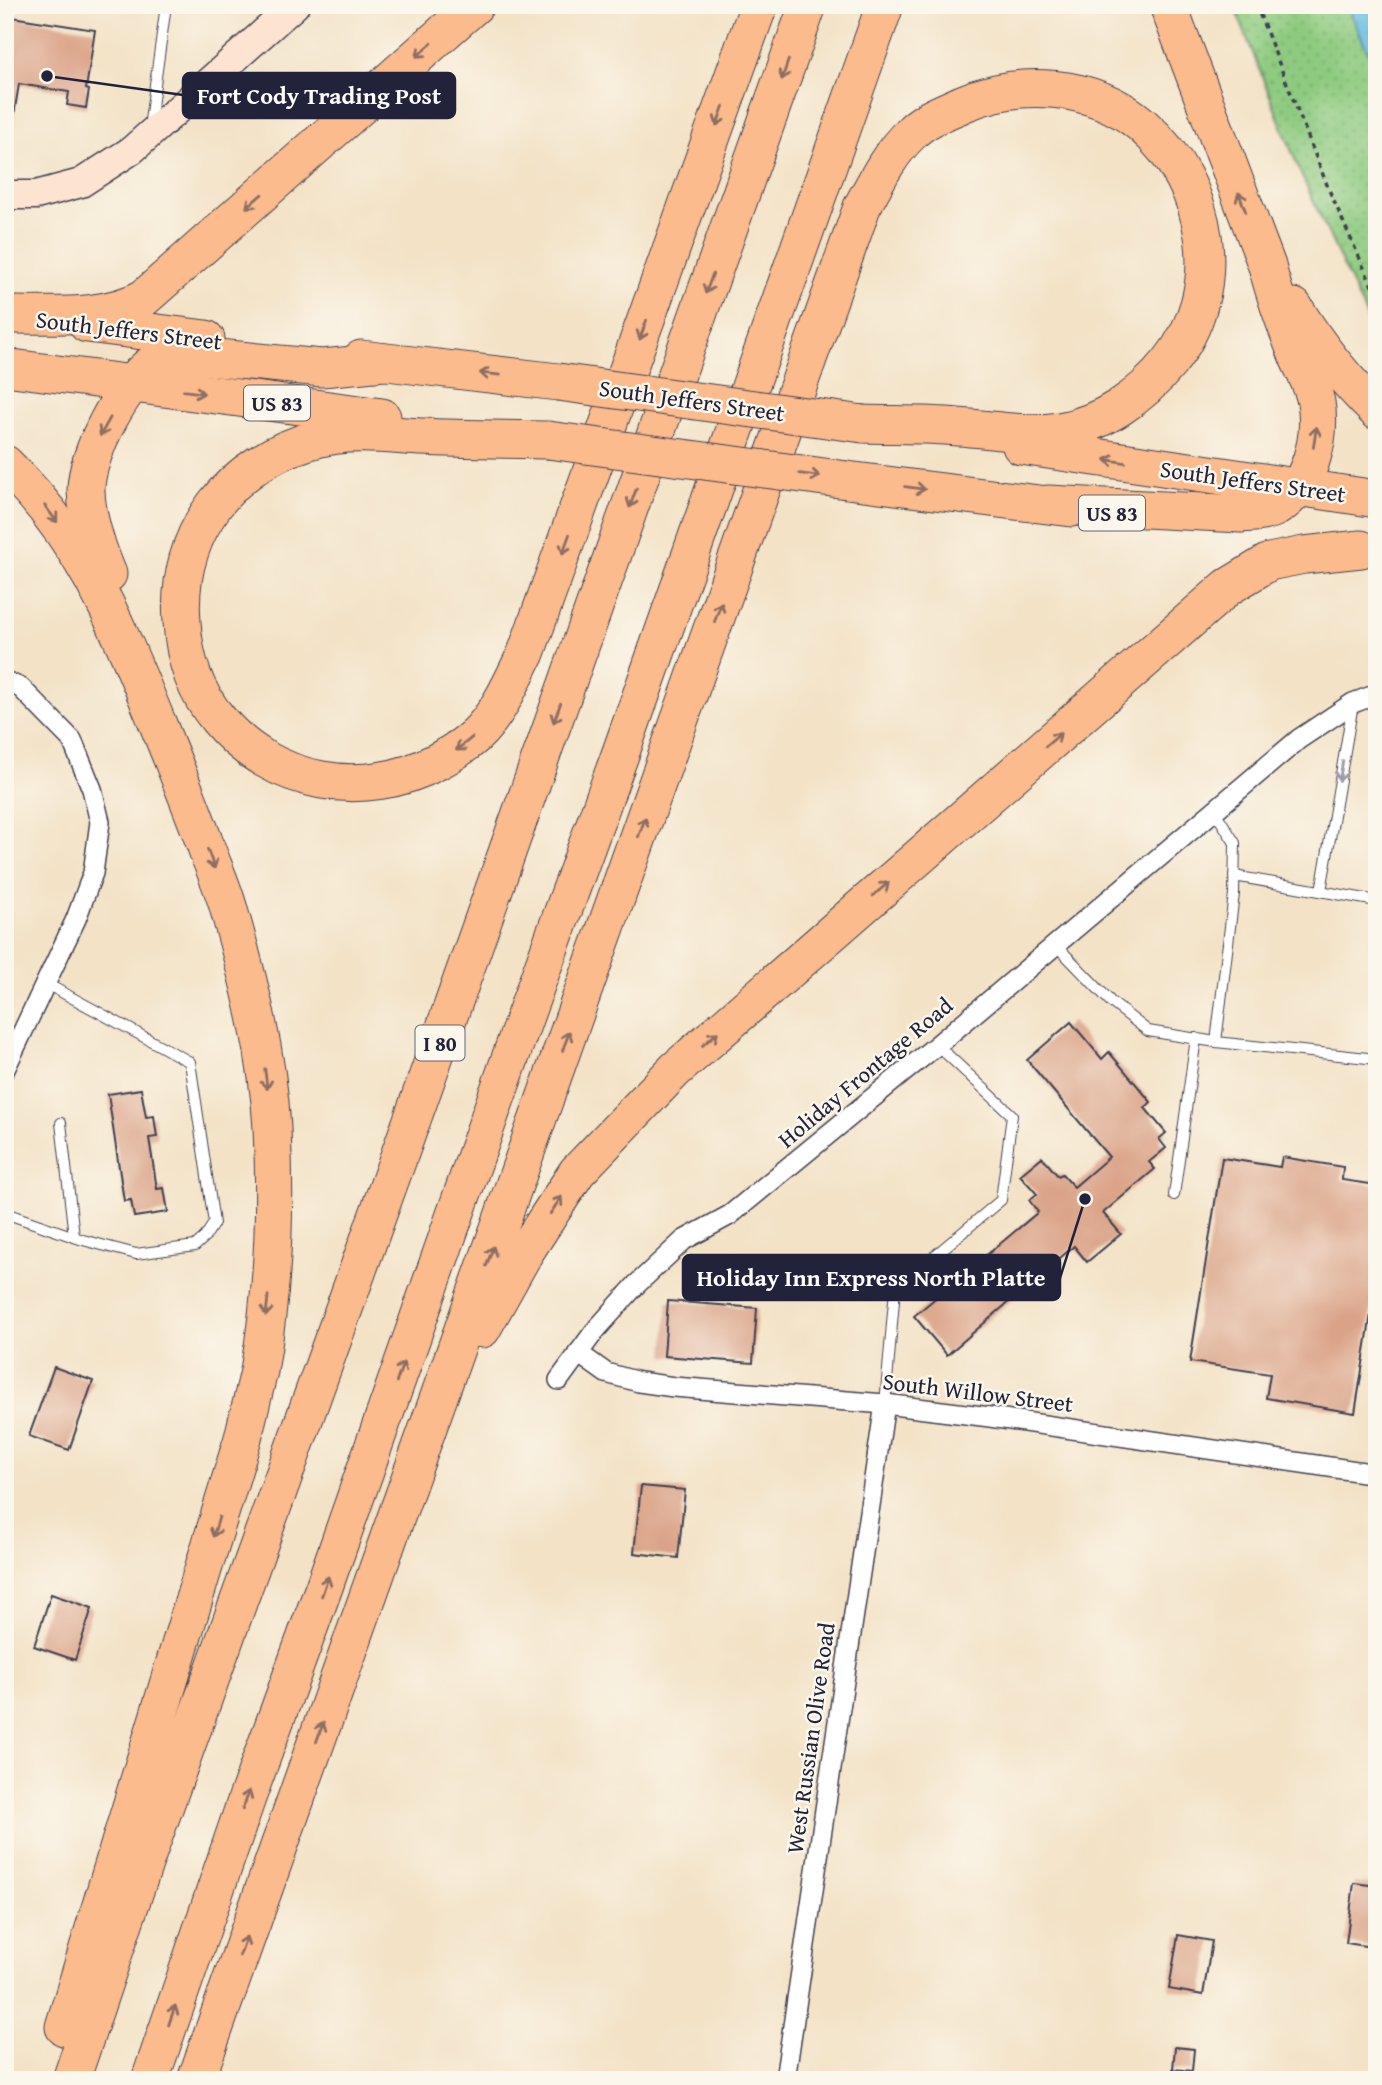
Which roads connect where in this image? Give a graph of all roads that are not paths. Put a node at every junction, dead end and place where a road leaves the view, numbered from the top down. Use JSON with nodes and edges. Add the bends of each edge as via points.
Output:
{"nodes":[{"id":1,"x":166,"y":5,"type":"edge"},
{"id":2,"x":295,"y":5,"type":"edge"},
{"id":3,"x":475,"y":5,"type":"edge"},
{"id":4,"x":759,"y":5,"type":"edge"},
{"id":5,"x":808,"y":5,"type":"edge"},
{"id":6,"x":885,"y":5,"type":"edge"},
{"id":7,"x":1168,"y":5,"type":"edge"},
{"id":8,"x":149,"y":135,"type":"junction"},
{"id":9,"x":5,"y":195,"type":"edge"},
{"id":10,"x":1266,"y":266,"type":"junction"},
{"id":11,"x":9,"y":315,"type":"edge"},
{"id":12,"x":384,"y":362,"type":"junction"},
{"id":13,"x":5,"y":367,"type":"edge"},
{"id":14,"x":132,"y":384,"type":"junction"},
{"id":15,"x":1377,"y":411,"type":"edge"},
{"id":16,"x":863,"y":424,"type":"junction"},
{"id":17,"x":548,"y":440,"type":"junction"},
{"id":18,"x":5,"y":464,"type":"edge"},
{"id":19,"x":1298,"y":488,"type":"junction"},
{"id":20,"x":1377,"y":499,"type":"edge"},
{"id":21,"x":1048,"y":504,"type":"junction"},
{"id":22,"x":1369,"y":550,"type":"edge"},
{"id":23,"x":5,"y":681,"type":"edge"},
{"id":24,"x":1377,"y":694,"type":"edge"},
{"id":25,"x":1353,"y":704,"type":"junction"},
{"id":26,"x":187,"y":795,"type":"junction"},
{"id":27,"x":1214,"y":810,"type":"junction"},
{"id":28,"x":1234,"y":876,"type":"junction"},
{"id":29,"x":1321,"y":891,"type":"junction"},
{"id":30,"x":1377,"y":901,"type":"edge"},
{"id":31,"x":1054,"y":944,"type":"junction"},
{"id":32,"x":46,"y":984,"type":"junction"},
{"id":33,"x":1196,"y":1038,"type":"junction"},
{"id":34,"x":1216,"y":1042,"type":"junction"},
{"id":35,"x":937,"y":1045,"type":"junction"},
{"id":36,"x":1377,"y":1059,"type":"edge"},
{"id":37,"x":5,"y":1069,"type":"edge"},
{"id":38,"x":61,"y":1124,"type":"dead end"},
{"id":39,"x":1174,"y":1195,"type":"dead end"},
{"id":40,"x":5,"y":1213,"type":"edge"},
{"id":41,"x":74,"y":1237,"type":"junction"},
{"id":42,"x":578,"y":1353,"type":"junction"},
{"id":43,"x":559,"y":1380,"type":"dead end"},
{"id":44,"x":885,"y":1404,"type":"junction"},
{"id":45,"x":1377,"y":1474,"type":"edge"},
{"id":46,"x":401,"y":1505,"type":"junction"},
{"id":47,"x":49,"y":2080,"type":"edge"},
{"id":48,"x":72,"y":2080,"type":"edge"},
{"id":49,"x":150,"y":2080,"type":"edge"},
{"id":50,"x":196,"y":2080,"type":"edge"},
{"id":51,"x":785,"y":2080,"type":"edge"}],
"edges":[{"from":1,"to":8,"type":"lane"},
{"from":2,"to":8,"type":"street"},
{"from":3,"to":11,"type":"highway","one_way":true,"via":[[144,298],[110,311]]},
{"from":4,"to":17,"type":"highway","one_way":true,"via":[[526,653],[505,695],[480,730],[427,767],[373,783],[342,784],[286,770],[260,756],[218,720],[190,672],[180,605],[183,575],[200,524],[251,468],[285,449],[319,438],[366,432]]},
{"from":5,"to":48,"type":"highway","number":"I 80","one_way":true,"via":[[145,1861]]},
{"from":49,"to":6,"type":"highway","one_way":true},
{"from":10,"to":7,"type":"highway","one_way":true},
{"from":8,"to":9,"type":"street","via":[[81,183],[36,195]]},
{"from":10,"to":15,"type":"highway","via":[[1307,329]]},
{"from":19,"to":10,"type":"highway","one_way":true,"via":[[1315,445],[1315,399]]},
{"from":11,"to":12,"type":"highway","name":"South Jeffers Street","number":"US 83"},
{"from":12,"to":14,"type":"highway","via":[[322,368],[167,356],[145,368]]},
{"from":16,"to":12,"type":"highway","name":"South Jeffers Street","number":"US 83","one_way":true,"bridge":true},
{"from":13,"to":14,"type":"highway","number":"US 83"},
{"from":14,"to":17,"type":"highway","number":"US 83","one_way":true},
{"from":14,"to":26,"type":"highway","one_way":true,"via":[[96,446],[87,479],[88,511],[101,557],[155,692]]},
{"from":19,"to":16,"type":"highway","name":"South Jeffers Street","number":"US 83","one_way":true},
{"from":46,"to":16,"type":"highway","one_way":true,"via":[[862,207],[887,160],[912,131],[961,104],[1002,90],[1048,88],[1082,95],[1141,124],[1179,169],[1194,199],[1202,223],[1205,259],[1203,292],[1193,320],[1180,349],[1153,382],[1129,402],[1095,420],[1059,431]]},
{"from":17,"to":21,"type":"highway","number":"US 83","one_way":true,"bridge":true},
{"from":18,"to":26,"type":"highway","one_way":true,"via":[[49,511],[98,585]]},
{"from":19,"to":20,"type":"highway","name":"South Jeffers Street","number":"US 83"},
{"from":19,"to":21,"type":"highway","via":[[1276,508],[1251,513]]},
{"from":21,"to":22,"type":"highway","number":"US 83"},
{"from":46,"to":22,"type":"highway","one_way":true,"via":[[459,1375],[525,1252],[577,1172],[675,1070],[1228,587],[1269,562]]},
{"from":23,"to":32,"type":"street","via":[[21,688],[72,740],[100,822],[93,873]]},
{"from":24,"to":25,"type":"street","name":"Holiday Frontage Road"},
{"from":25,"to":27,"type":"street","name":"Holiday Frontage Road","via":[[1300,739]]},
{"from":25,"to":29,"type":"lane","one_way":true},
{"from":26,"to":47,"type":"highway","one_way":true,"via":[[228,907],[265,1069],[273,1189],[267,1306],[259,1370],[243,1438]]},
{"from":27,"to":28,"type":"lane","via":[[1235,843]]},
{"from":27,"to":31,"type":"street","name":"Holiday Frontage Road"},
{"from":28,"to":29,"type":"lane"},
{"from":28,"to":34,"type":"lane"},
{"from":29,"to":30,"type":"lane"},
{"from":31,"to":33,"type":"lane","via":[[1111,1002],[1148,1031]]},
{"from":31,"to":35,"type":"street","name":"Holiday Frontage Road"},
{"from":32,"to":37,"type":"street"},
{"from":32,"to":41,"type":"lane","via":[[190,1062],[214,1223],[195,1246],[136,1254]]},
{"from":33,"to":34,"type":"lane"},
{"from":33,"to":39,"type":"lane"},
{"from":34,"to":36,"type":"lane"},
{"from":35,"to":42,"type":"street","name":"Holiday Frontage Road","via":[[730,1215],[684,1240],[636,1285]]},
{"from":35,"to":44,"type":"lane","via":[[1012,1115],[1001,1200],[895,1289]]},
{"from":38,"to":41,"type":"lane"},
{"from":40,"to":41,"type":"lane"},
{"from":42,"to":43,"type":"street","name":"Holiday Frontage Road"},
{"from":42,"to":44,"type":"street","name":"South Willow Street","via":[[606,1373],[639,1382]]},
{"from":44,"to":45,"type":"street","name":"South Willow Street"},
{"from":44,"to":51,"type":"street","name":"West Russian Olive Road"},
{"from":50,"to":46,"type":"highway","one_way":true}]}
